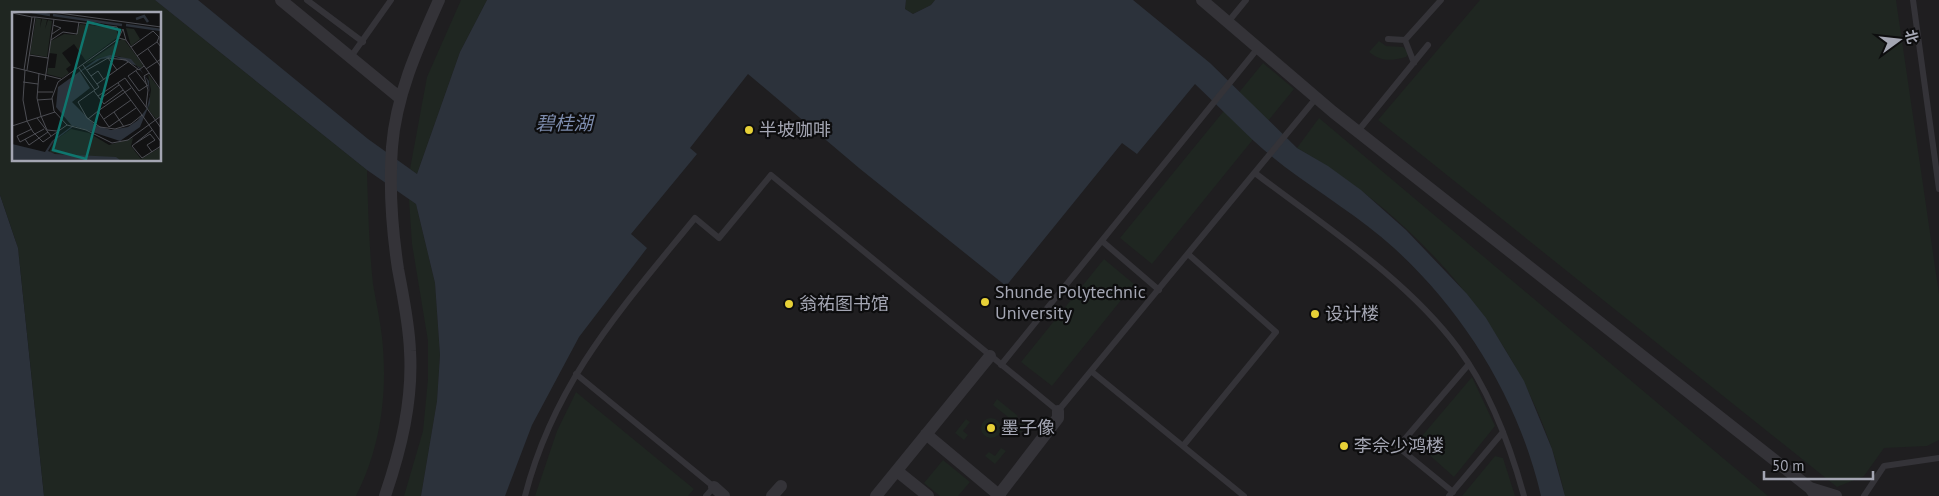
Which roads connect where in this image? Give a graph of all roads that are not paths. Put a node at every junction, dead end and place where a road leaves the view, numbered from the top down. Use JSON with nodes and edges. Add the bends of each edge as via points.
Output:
{"nodes":[{"id":1,"x":280,"y":0,"type":"edge"},
{"id":2,"x":307,"y":0,"type":"edge"},
{"id":3,"x":391,"y":0,"type":"edge"},
{"id":4,"x":1202,"y":0,"type":"edge"},
{"id":5,"x":1246,"y":0,"type":"edge"},
{"id":6,"x":1441,"y":0,"type":"edge"},
{"id":7,"x":1913,"y":0,"type":"edge"},
{"id":8,"x":437,"y":1,"type":"edge"},
{"id":9,"x":1228,"y":22,"type":"junction"},
{"id":10,"x":1388,"y":39,"type":"dead end"},
{"id":11,"x":1406,"y":40,"type":"junction"},
{"id":12,"x":363,"y":42,"type":"junction"},
{"id":13,"x":1428,"y":45,"type":"dead end"},
{"id":14,"x":1258,"y":48,"type":"junction"},
{"id":15,"x":350,"y":58,"type":"junction"},
{"id":16,"x":1414,"y":63,"type":"junction"},
{"id":17,"x":1317,"y":97,"type":"junction"},
{"id":18,"x":400,"y":98,"type":"junction"},
{"id":19,"x":1358,"y":131,"type":"junction"},
{"id":20,"x":1256,"y":173,"type":"junction"},
{"id":21,"x":1939,"y":189,"type":"edge"},
{"id":22,"x":1102,"y":241,"type":"junction"},
{"id":23,"x":1188,"y":254,"type":"junction"},
{"id":24,"x":1159,"y":290,"type":"junction"},
{"id":25,"x":990,"y":356,"type":"junction"},
{"id":26,"x":1470,"y":364,"type":"junction"},
{"id":27,"x":1002,"y":365,"type":"junction"},
{"id":28,"x":1091,"y":371,"type":"junction"},
{"id":29,"x":576,"y":374,"type":"junction"},
{"id":30,"x":1058,"y":411,"type":"junction"},
{"id":31,"x":1502,"y":432,"type":"junction"},
{"id":32,"x":926,"y":434,"type":"junction"},
{"id":33,"x":1183,"y":446,"type":"junction"},
{"id":34,"x":1939,"y":458,"type":"edge"},
{"id":35,"x":897,"y":471,"type":"junction"},
{"id":36,"x":781,"y":486,"type":"dead end"},
{"id":37,"x":1813,"y":492,"type":"edge"},
{"id":38,"x":714,"y":493,"type":"edge"},
{"id":39,"x":1451,"y":494,"type":"edge"},
{"id":40,"x":385,"y":496,"type":"edge"},
{"id":41,"x":525,"y":496,"type":"edge"},
{"id":42,"x":772,"y":496,"type":"edge"},
{"id":43,"x":876,"y":496,"type":"edge"},
{"id":44,"x":928,"y":496,"type":"edge"},
{"id":45,"x":999,"y":496,"type":"edge"},
{"id":46,"x":1244,"y":496,"type":"edge"},
{"id":47,"x":1524,"y":496,"type":"edge"},
{"id":48,"x":1836,"y":496,"type":"edge"},
{"id":49,"x":1864,"y":496,"type":"edge"}],
"edges":[{"from":1,"to":15,"type":"street"},
{"from":2,"to":12,"type":"lane"},
{"from":3,"to":12,"type":"lane"},
{"from":4,"to":9,"type":"street"},
{"from":5,"to":9,"type":"lane"},
{"from":6,"to":11,"type":"lane"},
{"from":7,"to":21,"type":"lane"},
{"from":8,"to":18,"type":"street"},
{"from":9,"to":14,"type":"street"},
{"from":10,"to":11,"type":"lane"},
{"from":11,"to":16,"type":"lane"},
{"from":12,"to":15,"type":"lane"},
{"from":13,"to":16,"type":"lane"},
{"from":14,"to":17,"type":"street"},
{"from":14,"to":22,"type":"lane"},
{"from":15,"to":18,"type":"street"},
{"from":16,"to":19,"type":"lane"},
{"from":17,"to":19,"type":"street"},
{"from":17,"to":20,"type":"lane"},
{"from":18,"to":40,"type":"street","via":[[392,147],[391,194],[410,351],[410,386],[397,463]]},
{"from":19,"to":37,"type":"street"},
{"from":20,"to":23,"type":"lane"},
{"from":20,"to":26,"type":"lane","via":[[1400,285],[1432,317]]},
{"from":22,"to":24,"type":"lane"},
{"from":22,"to":27,"type":"lane"},
{"from":23,"to":24,"type":"lane"},
{"from":23,"to":33,"type":"lane","via":[[1276,332]]},
{"from":24,"to":28,"type":"lane"},
{"from":25,"to":27,"type":"lane"},
{"from":25,"to":29,"type":"lane","via":[[771,175],[719,238],[695,218],[613,318]]},
{"from":25,"to":32,"type":"street"},
{"from":26,"to":31,"type":"lane"},
{"from":26,"to":39,"type":"lane","via":[[1398,447]]},
{"from":27,"to":30,"type":"lane"},
{"from":28,"to":30,"type":"lane"},
{"from":28,"to":33,"type":"lane"},
{"from":29,"to":38,"type":"lane"},
{"from":29,"to":41,"type":"lane","via":[[545,433]]},
{"from":30,"to":45,"type":"street","via":[[1058,418]]},
{"from":31,"to":39,"type":"lane"},
{"from":31,"to":47,"type":"lane"},
{"from":32,"to":35,"type":"street"},
{"from":32,"to":45,"type":"street"},
{"from":33,"to":46,"type":"lane"},
{"from":34,"to":49,"type":"lane","via":[[1884,466]]},
{"from":35,"to":43,"type":"street"},
{"from":35,"to":44,"type":"street"},
{"from":36,"to":42,"type":"street"},
{"from":37,"to":48,"type":"street"}]}
